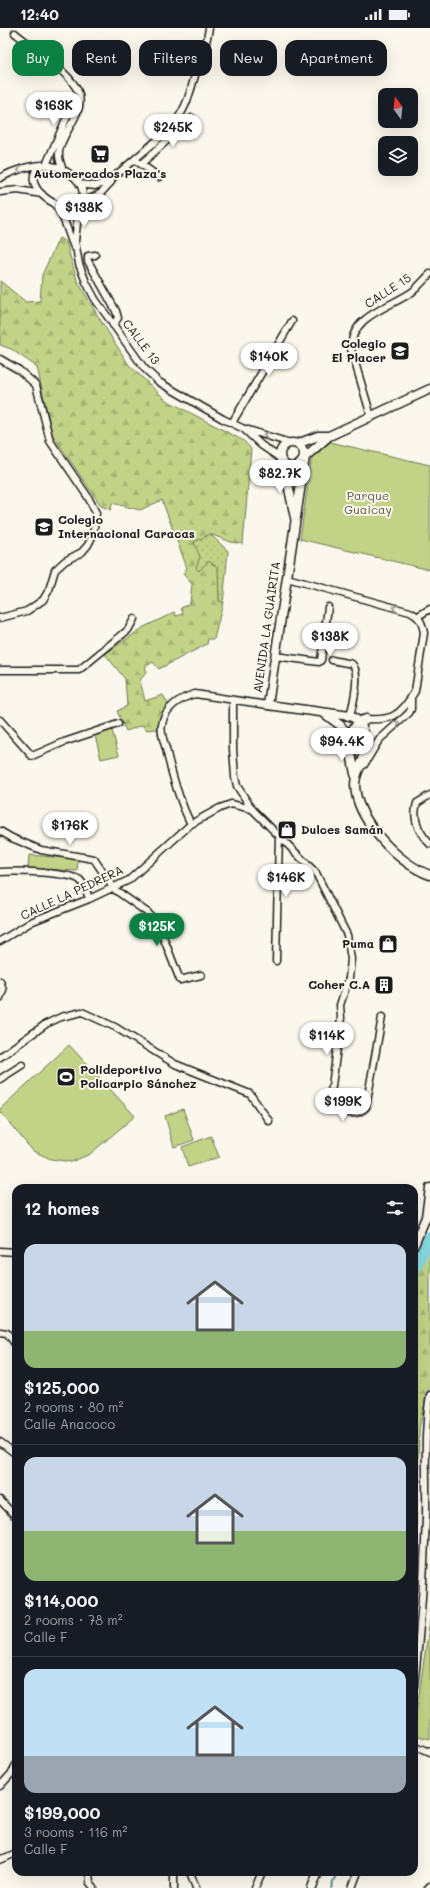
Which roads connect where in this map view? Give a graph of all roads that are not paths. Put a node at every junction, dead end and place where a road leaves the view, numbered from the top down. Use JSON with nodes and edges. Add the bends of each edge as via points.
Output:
{"nodes":[{"id":1,"x":209,"y":28,"type":"edge"},
{"id":2,"x":15,"y":33,"type":"dead end"},
{"id":3,"x":78,"y":98,"type":"junction"},
{"id":4,"x":192,"y":118,"type":"dead end"},
{"id":5,"x":134,"y":159,"type":"junction"},
{"id":6,"x":141,"y":164,"type":"junction"},
{"id":7,"x":44,"y":165,"type":"junction"},
{"id":8,"x":63,"y":170,"type":"junction"},
{"id":9,"x":114,"y":177,"type":"junction"},
{"id":10,"x":159,"y":177,"type":"dead end"},
{"id":11,"x":0,"y":178,"type":"edge"},
{"id":12,"x":80,"y":184,"type":"junction"},
{"id":13,"x":0,"y":192,"type":"edge"},
{"id":14,"x":42,"y":194,"type":"junction"},
{"id":15,"x":54,"y":203,"type":"junction"},
{"id":16,"x":81,"y":204,"type":"junction"},
{"id":17,"x":75,"y":251,"type":"junction"},
{"id":18,"x":95,"y":255,"type":"dead end"},
{"id":19,"x":430,"y":274,"type":"edge"},
{"id":20,"x":292,"y":321,"type":"dead end"},
{"id":21,"x":113,"y":325,"type":"junction"},
{"id":22,"x":0,"y":359,"type":"edge"},
{"id":23,"x":430,"y":389,"type":"edge"},
{"id":24,"x":371,"y":416,"type":"junction"},
{"id":25,"x":232,"y":422,"type":"junction"},
{"id":26,"x":242,"y":428,"type":"junction"},
{"id":27,"x":329,"y":436,"type":"junction"},
{"id":28,"x":293,"y":443,"type":"junction"},
{"id":29,"x":305,"y":457,"type":"junction"},
{"id":30,"x":282,"y":461,"type":"junction"},
{"id":31,"x":295,"y":519,"type":"junction"},
{"id":32,"x":287,"y":578,"type":"junction"},
{"id":33,"x":328,"y":607,"type":"dead end"},
{"id":34,"x":430,"y":609,"type":"edge"},
{"id":35,"x":418,"y":616,"type":"junction"},
{"id":36,"x":0,"y":618,"type":"edge"},
{"id":37,"x":134,"y":619,"type":"dead end"},
{"id":38,"x":275,"y":656,"type":"junction"},
{"id":39,"x":332,"y":660,"type":"dead end"},
{"id":40,"x":0,"y":670,"type":"edge"},
{"id":41,"x":411,"y":698,"type":"junction"},
{"id":42,"x":233,"y":700,"type":"junction"},
{"id":43,"x":268,"y":705,"type":"junction"},
{"id":44,"x":324,"y":714,"type":"junction"},
{"id":45,"x":351,"y":717,"type":"junction"},
{"id":46,"x":0,"y":720,"type":"edge"},
{"id":47,"x":363,"y":721,"type":"junction"},
{"id":48,"x":118,"y":724,"type":"dead end"},
{"id":49,"x":349,"y":742,"type":"junction"},
{"id":50,"x":356,"y":774,"type":"junction"},
{"id":51,"x":430,"y":795,"type":"edge"},
{"id":52,"x":252,"y":809,"type":"junction"},
{"id":53,"x":191,"y":824,"type":"junction"},
{"id":54,"x":0,"y":831,"type":"edge"},
{"id":55,"x":279,"y":835,"type":"junction"},
{"id":56,"x":430,"y":844,"type":"edge"},
{"id":57,"x":0,"y":872,"type":"edge"},
{"id":58,"x":430,"y":875,"type":"edge"},
{"id":59,"x":114,"y":889,"type":"junction"},
{"id":60,"x":89,"y":899,"type":"junction"},
{"id":61,"x":0,"y":941,"type":"edge"},
{"id":62,"x":276,"y":961,"type":"dead end"},
{"id":63,"x":201,"y":975,"type":"dead end"},
{"id":64,"x":0,"y":981,"type":"edge"},
{"id":65,"x":0,"y":998,"type":"edge"},
{"id":66,"x":382,"y":1018,"type":"dead end"},
{"id":67,"x":0,"y":1057,"type":"edge"},
{"id":68,"x":22,"y":1064,"type":"dead end"},
{"id":69,"x":0,"y":1079,"type":"edge"},
{"id":70,"x":269,"y":1121,"type":"dead end"},
{"id":71,"x":430,"y":1188,"type":"edge"},
{"id":72,"x":418,"y":1236,"type":"edge"},
{"id":73,"x":0,"y":1251,"type":"edge"},
{"id":74,"x":12,"y":1252,"type":"edge"},
{"id":75,"x":0,"y":1332,"type":"edge"},
{"id":76,"x":12,"y":1340,"type":"edge"},
{"id":77,"x":430,"y":1395,"type":"edge"},
{"id":78,"x":0,"y":1442,"type":"edge"},
{"id":79,"x":12,"y":1451,"type":"edge"},
{"id":80,"x":0,"y":1500,"type":"edge"},
{"id":81,"x":12,"y":1513,"type":"edge"},
{"id":82,"x":430,"y":1608,"type":"edge"},
{"id":83,"x":422,"y":1609,"type":"junction"},
{"id":84,"x":418,"y":1648,"type":"edge"},
{"id":85,"x":418,"y":1747,"type":"edge"},
{"id":86,"x":430,"y":1752,"type":"edge"},
{"id":87,"x":12,"y":1772,"type":"edge"},
{"id":88,"x":0,"y":1786,"type":"edge"},
{"id":89,"x":12,"y":1854,"type":"edge"},
{"id":90,"x":0,"y":1860,"type":"edge"},
{"id":91,"x":89,"y":1876,"type":"edge"},
{"id":92,"x":174,"y":1876,"type":"edge"},
{"id":93,"x":192,"y":1876,"type":"edge"},
{"id":94,"x":260,"y":1876,"type":"edge"},
{"id":95,"x":316,"y":1876,"type":"edge"},
{"id":96,"x":356,"y":1876,"type":"edge"},
{"id":97,"x":430,"y":1886,"type":"edge"},
{"id":98,"x":94,"y":1888,"type":"edge"},
{"id":99,"x":174,"y":1888,"type":"edge"},
{"id":100,"x":196,"y":1888,"type":"edge"},
{"id":101,"x":255,"y":1888,"type":"edge"},
{"id":102,"x":312,"y":1888,"type":"edge"},
{"id":103,"x":352,"y":1888,"type":"edge"},
{"id":104,"x":428,"y":1888,"type":"edge"}],
"edges":[{"from":1,"to":5,"type":"street","via":[[207,45],[190,97],[177,121]]},
{"from":2,"to":3,"type":"street","via":[[67,77],[76,87]]},
{"from":3,"to":7,"type":"street","via":[[73,103]]},
{"from":3,"to":8,"type":"street","via":[[79,108],[59,149]]},
{"from":4,"to":6,"type":"street"},
{"from":5,"to":6,"type":"street"},
{"from":5,"to":9,"type":"street"},
{"from":6,"to":10,"type":"street"},
{"from":7,"to":8,"type":"street"},
{"from":7,"to":11,"type":"street","one_way":true,"via":[[18,170]]},
{"from":7,"to":14,"type":"street","via":[[36,169],[33,180]]},
{"from":8,"to":12,"type":"street"},
{"from":9,"to":12,"type":"street","via":[[102,185]]},
{"from":9,"to":16,"type":"street","via":[[100,194]]},
{"from":12,"to":16,"type":"street","via":[[84,194]]},
{"from":13,"to":14,"type":"street","via":[[18,190]]},
{"from":14,"to":15,"type":"street"},
{"from":15,"to":16,"type":"street","via":[[64,208]]},
{"from":15,"to":17,"type":"street","name":"CALLE 13","via":[[60,211]]},
{"from":16,"to":17,"type":"street","name":"CALLE 13","via":[[75,232]]},
{"from":17,"to":21,"type":"street","name":"CALLE 13","via":[[86,282]]},
{"from":18,"to":21,"type":"street","via":[[88,256],[88,261],[116,311],[118,318]]},
{"from":19,"to":24,"type":"street","name":"CALLE 15","via":[[412,291],[370,315],[355,330],[351,338],[351,348]]},
{"from":20,"to":25,"type":"street"},
{"from":21,"to":25,"type":"street","name":"CALLE 13","via":[[144,368],[159,382]]},
{"from":22,"to":36,"type":"street","via":[[19,370],[36,385],[50,441],[96,513],[93,535],[88,545],[55,570],[43,600],[27,611]]},
{"from":23,"to":24,"type":"street"},
{"from":24,"to":27,"type":"street"},
{"from":25,"to":26,"type":"street","name":"CALLE 13"},
{"from":28,"to":26,"type":"street","name":"CALLE 13","one_way":true},
{"from":26,"to":30,"type":"street","name":"CALLE 13"},
{"from":27,"to":28,"type":"street","via":[[318,436]]},
{"from":27,"to":29,"type":"street"},
{"from":28,"to":29,"type":"street","via":[[302,448]]},
{"from":28,"to":30,"type":"street","via":[[282,447]]},
{"from":29,"to":30,"type":"street","via":[[296,466],[288,466]]},
{"from":29,"to":31,"type":"street","name":"AVENIDA LA GUAIRITA","via":[[299,508]]},
{"from":30,"to":31,"type":"street","name":"AVENIDA LA GUAIRITA"},
{"from":31,"to":32,"type":"street","name":"AVENIDA LA GUAIRITA"},
{"from":35,"to":32,"type":"street","one_way":true,"via":[[336,590]]},
{"from":32,"to":38,"type":"street","name":"AVENIDA LA GUAIRITA"},
{"from":33,"to":38,"type":"street","via":[[319,662]]},
{"from":34,"to":35,"type":"street"},
{"from":35,"to":41,"type":"street","via":[[423,624],[424,633],[415,691]]},
{"from":37,"to":40,"type":"street","via":[[128,630],[80,670]]},
{"from":38,"to":43,"type":"street","name":"AVENIDA LA GUAIRITA"},
{"from":39,"to":45,"type":"street","via":[[352,664],[356,670]]},
{"from":41,"to":47,"type":"street","via":[[393,718]]},
{"from":50,"to":41,"type":"street","one_way":true,"via":[[364,766],[379,740],[409,713]]},
{"from":42,"to":43,"type":"street"},
{"from":42,"to":52,"type":"street","via":[[235,777]]},
{"from":42,"to":53,"type":"street","via":[[195,694],[184,696],[164,717],[161,727],[168,757],[177,792]]},
{"from":43,"to":44,"type":"street","name":"AVENIDA LA GUAIRITA"},
{"from":44,"to":45,"type":"street","name":"AVENIDA LA GUAIRITA"},
{"from":44,"to":49,"type":"street","name":"AVENIDA LA GUAIRITA","via":[[344,729]]},
{"from":45,"to":47,"type":"street","name":"AVENIDA LA GUAIRITA"},
{"from":46,"to":48,"type":"street","via":[[32,756]]},
{"from":47,"to":49,"type":"street","via":[[352,731]]},
{"from":47,"to":50,"type":"street","name":"AVENIDA LA GUAIRITA","via":[[365,753]]},
{"from":49,"to":50,"type":"street","name":"AVENIDA LA GUAIRITA","via":[[352,766]]},
{"from":50,"to":58,"type":"street","name":"AVENIDA LA GUAIRITA","via":[[356,794],[367,819],[379,837],[403,860]]},
{"from":51,"to":56,"type":"street","via":[[417,804],[415,814],[421,833]]},
{"from":52,"to":53,"type":"street","name":"CALLE LA PEDRERA","via":[[231,804]]},
{"from":52,"to":55,"type":"street"},
{"from":53,"to":59,"type":"street","name":"CALLE LA PEDRERA","via":[[130,880]]},
{"from":54,"to":59,"type":"street","via":[[41,850],[93,858]]},
{"from":55,"to":62,"type":"street"},
{"from":55,"to":66,"type":"street","via":[[316,873],[348,941],[351,959],[349,978],[340,1005],[341,1018],[330,1100],[334,1109],[347,1113],[358,1112],[366,1106]]},
{"from":57,"to":60,"type":"street","via":[[32,872],[75,877],[84,885]]},
{"from":59,"to":60,"type":"street","name":"CALLE LA PEDRERA"},
{"from":59,"to":63,"type":"street","via":[[154,920],[180,980]]},
{"from":60,"to":61,"type":"street","name":"CALLE LA PEDRERA","via":[[33,920]]},
{"from":64,"to":65,"type":"street","via":[[3,990]]},
{"from":67,"to":70,"type":"street","via":[[46,1024],[82,1012],[115,1028],[175,1064],[250,1094]]},
{"from":68,"to":69,"type":"street"},
{"from":71,"to":72,"type":"street","via":[[426,1217]]},
{"from":73,"to":74,"type":"street"},
{"from":75,"to":76,"type":"street","via":[[7,1333]]},
{"from":77,"to":83,"type":"street","via":[[426,1421]]},
{"from":78,"to":79,"type":"street"},
{"from":80,"to":81,"type":"street"},
{"from":82,"to":83,"type":"street"},
{"from":83,"to":84,"type":"street"},
{"from":85,"to":86,"type":"street"},
{"from":87,"to":88,"type":"street"},
{"from":89,"to":90,"type":"street"},
{"from":91,"to":98,"type":"street"},
{"from":92,"to":99,"type":"street"},
{"from":93,"to":100,"type":"street"},
{"from":94,"to":101,"type":"street"},
{"from":95,"to":102,"type":"street"},
{"from":96,"to":103,"type":"street"},
{"from":97,"to":104,"type":"street"}]}
